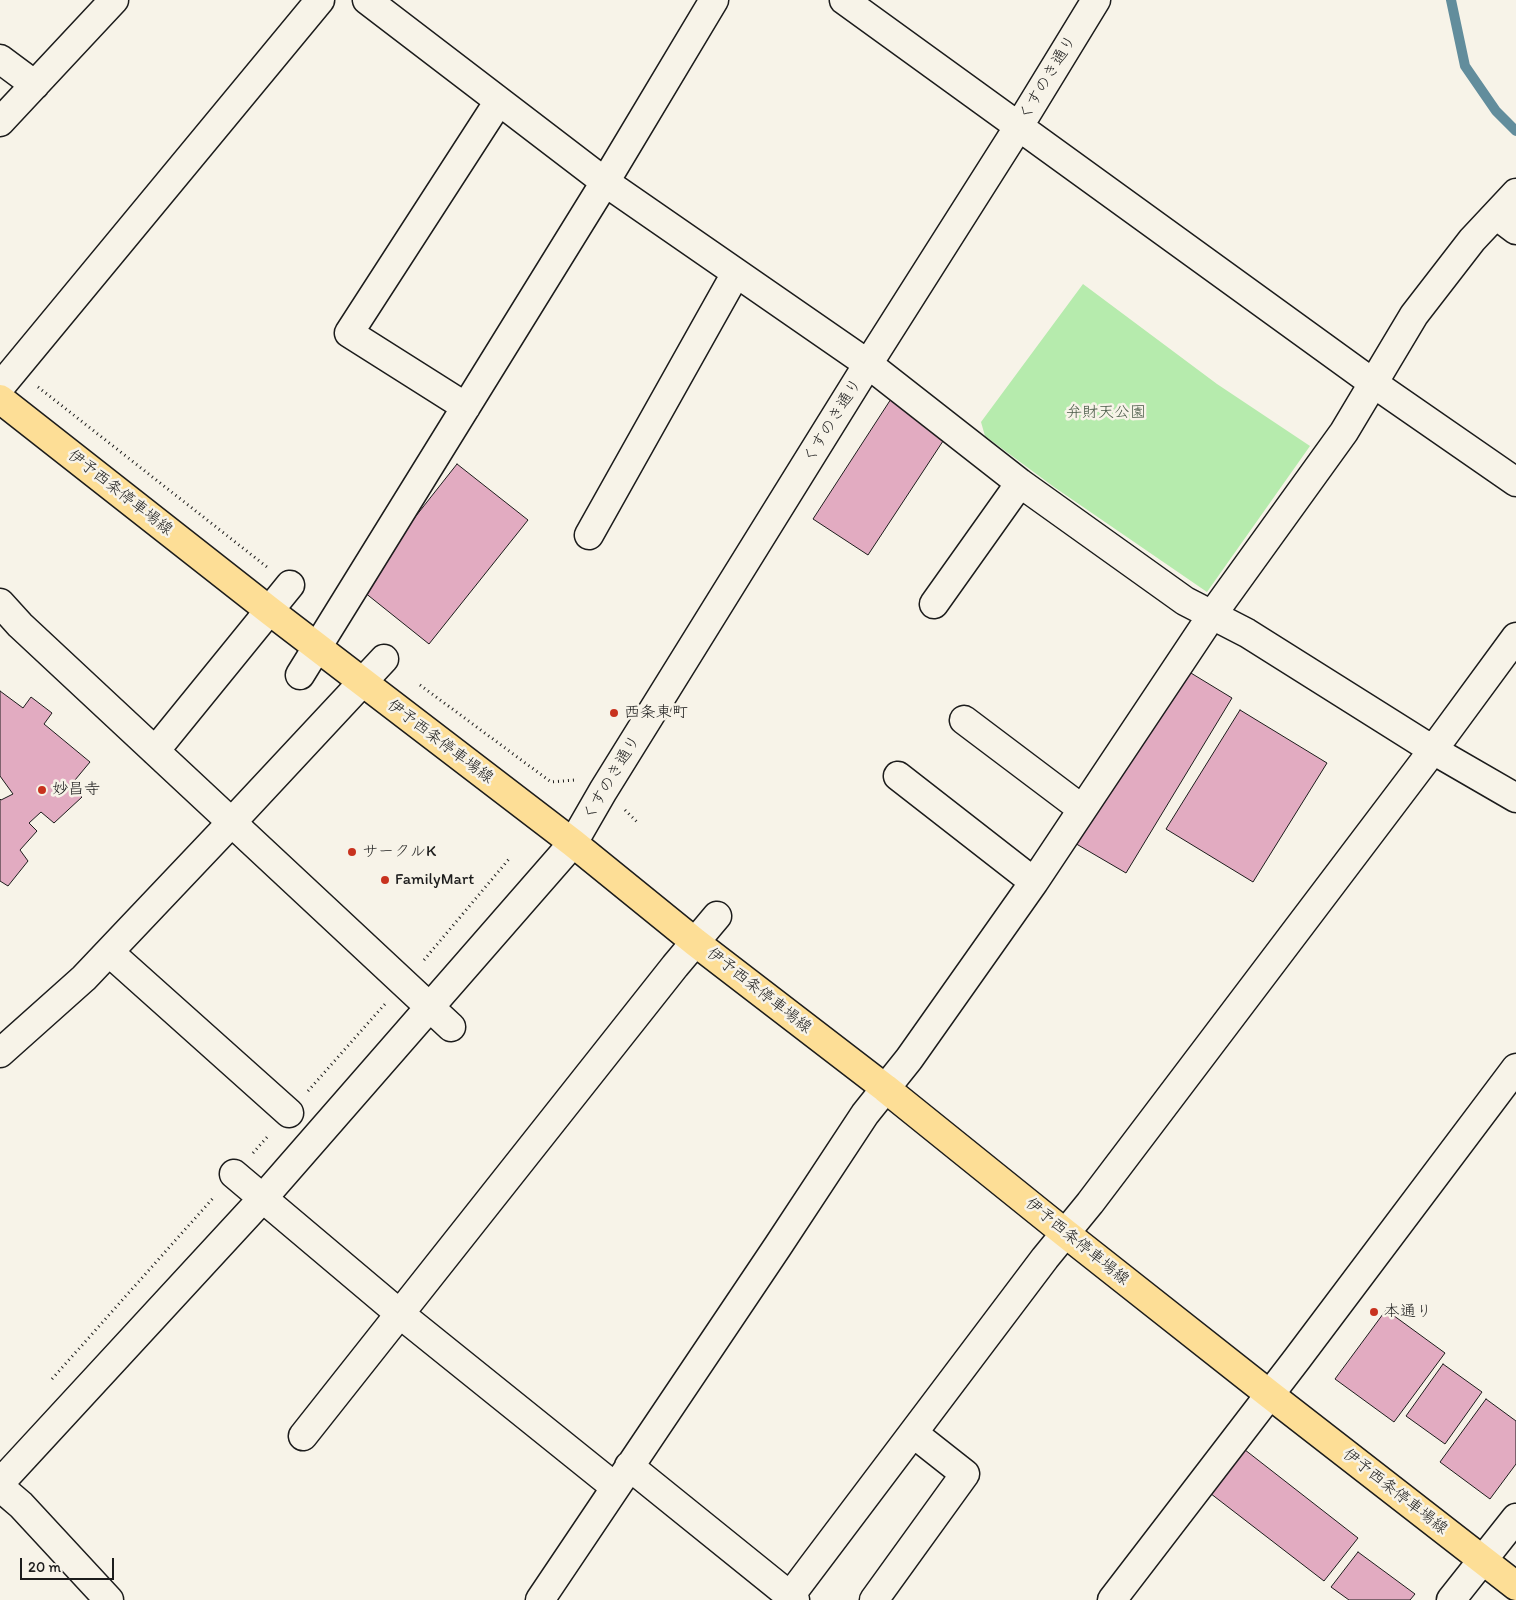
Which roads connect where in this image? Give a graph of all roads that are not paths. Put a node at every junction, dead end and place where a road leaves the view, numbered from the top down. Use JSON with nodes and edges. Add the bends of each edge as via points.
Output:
{"nodes":[{"id":1,"x":114,"y":0,"type":"edge"},
{"id":2,"x":320,"y":0,"type":"edge"},
{"id":3,"x":366,"y":0,"type":"edge"},
{"id":4,"x":714,"y":0,"type":"edge"},
{"id":5,"x":844,"y":0,"type":"edge"},
{"id":6,"x":1096,"y":0,"type":"edge"},
{"id":7,"x":0,"y":59,"type":"edge"},
{"id":8,"x":35,"y":85,"type":"junction"},
{"id":9,"x":499,"y":101,"type":"junction"},
{"id":10,"x":0,"y":122,"type":"edge"},
{"id":11,"x":1019,"y":126,"type":"junction"},
{"id":12,"x":605,"y":182,"type":"junction"},
{"id":13,"x":1516,"y":193,"type":"edge"},
{"id":14,"x":1506,"y":222,"type":"edge"},
{"id":15,"x":736,"y":273,"type":"junction"},
{"id":16,"x":868,"y":364,"type":"junction"},
{"id":17,"x":1373,"y":383,"type":"junction"},
{"id":18,"x":0,"y":387,"type":"edge"},
{"id":19,"x":0,"y":399,"type":"edge"},
{"id":20,"x":466,"y":407,"type":"junction"},
{"id":21,"x":1516,"y":482,"type":"edge"},
{"id":22,"x":1020,"y":483,"type":"junction"},
{"id":23,"x":589,"y":535,"type":"dead end"},
{"id":24,"x":290,"y":586,"type":"dead end"},
{"id":25,"x":0,"y":603,"type":"edge"},
{"id":26,"x":934,"y":604,"type":"dead end"},
{"id":27,"x":270,"y":611,"type":"junction"},
{"id":28,"x":1212,"y":615,"type":"junction"},
{"id":29,"x":1516,"y":637,"type":"edge"},
{"id":30,"x":317,"y":648,"type":"junction"},
{"id":31,"x":384,"y":658,"type":"dead end"},
{"id":32,"x":300,"y":675,"type":"dead end"},
{"id":33,"x":362,"y":682,"type":"junction"},
{"id":34,"x":964,"y":720,"type":"dead end"},
{"id":35,"x":1433,"y":750,"type":"junction"},
{"id":36,"x":155,"y":751,"type":"junction"},
{"id":37,"x":898,"y":776,"type":"dead end"},
{"id":38,"x":1516,"y":798,"type":"edge"},
{"id":39,"x":1082,"y":809,"type":"junction"},
{"id":40,"x":232,"y":823,"type":"junction"},
{"id":41,"x":572,"y":843,"type":"junction"},
{"id":42,"x":1034,"y":882,"type":"junction"},
{"id":43,"x":718,"y":916,"type":"dead end"},
{"id":44,"x":695,"y":942,"type":"junction"},
{"id":45,"x":109,"y":952,"type":"junction"},
{"id":46,"x":430,"y":1007,"type":"junction"},
{"id":47,"x":451,"y":1027,"type":"dead end"},
{"id":48,"x":0,"y":1053,"type":"edge"},
{"id":49,"x":1516,"y":1068,"type":"edge"},
{"id":50,"x":886,"y":1088,"type":"junction"},
{"id":51,"x":289,"y":1113,"type":"road end"},
{"id":52,"x":234,"y":1174,"type":"road end"},
{"id":53,"x":263,"y":1198,"type":"junction"},
{"id":54,"x":1065,"y":1234,"type":"junction"},
{"id":55,"x":400,"y":1314,"type":"junction"},
{"id":56,"x":1269,"y":1394,"type":"junction"},
{"id":57,"x":913,"y":1433,"type":"junction"},
{"id":58,"x":303,"y":1436,"type":"dead end"},
{"id":59,"x":622,"y":1477,"type":"junction"},
{"id":60,"x":0,"y":1485,"type":"edge"},
{"id":61,"x":1516,"y":1518,"type":"edge"},
{"id":62,"x":1483,"y":1560,"type":"junction"},
{"id":63,"x":1516,"y":1586,"type":"edge"},
{"id":64,"x":790,"y":1599,"type":"edge"},
{"id":65,"x":109,"y":1600,"type":"edge"},
{"id":66,"x":540,"y":1600,"type":"edge"},
{"id":67,"x":874,"y":1600,"type":"edge"},
{"id":68,"x":1112,"y":1600,"type":"edge"},
{"id":69,"x":1452,"y":1600,"type":"edge"}],
"edges":[{"from":1,"to":8,"type":"street"},
{"from":2,"to":18,"type":"street"},
{"from":3,"to":9,"type":"street"},
{"from":4,"to":12,"type":"street"},
{"from":5,"to":11,"type":"street"},
{"from":6,"to":11,"type":"street","name":"くすのき通り"},
{"from":7,"to":8,"type":"street"},
{"from":8,"to":10,"type":"street"},
{"from":9,"to":12,"type":"street"},
{"from":9,"to":20,"type":"street","via":[[349,333]]},
{"from":11,"to":16,"type":"street","name":"くすのき通り"},
{"from":11,"to":17,"type":"street"},
{"from":12,"to":15,"type":"street"},
{"from":12,"to":20,"type":"street"},
{"from":13,"to":14,"type":"street"},
{"from":14,"to":17,"type":"street","via":[[1472,240],[1414,315]]},
{"from":15,"to":16,"type":"street"},
{"from":15,"to":23,"type":"street"},
{"from":16,"to":22,"type":"street"},
{"from":16,"to":41,"type":"street","name":"くすのき通り"},
{"from":17,"to":21,"type":"street"},
{"from":17,"to":28,"type":"street","via":[[1344,432]]},
{"from":19,"to":27,"type":"main road","name":"伊予西条停車場線"},
{"from":20,"to":30,"type":"street"},
{"from":22,"to":26,"type":"street"},
{"from":22,"to":28,"type":"street","via":[[1185,601]]},
{"from":24,"to":27,"type":"street"},
{"from":25,"to":36,"type":"street"},
{"from":27,"to":30,"type":"main road","name":"伊予西条停車場線"},
{"from":27,"to":36,"type":"street"},
{"from":28,"to":35,"type":"street","via":[[1247,633]]},
{"from":28,"to":39,"type":"street"},
{"from":29,"to":35,"type":"street"},
{"from":30,"to":32,"type":"street"},
{"from":30,"to":33,"type":"main road","name":"伊予西条停車場線"},
{"from":31,"to":33,"type":"street"},
{"from":33,"to":40,"type":"street"},
{"from":33,"to":41,"type":"main road","name":"伊予西条停車場線"},
{"from":34,"to":39,"type":"street"},
{"from":35,"to":38,"type":"street"},
{"from":35,"to":54,"type":"street"},
{"from":36,"to":40,"type":"street"},
{"from":37,"to":42,"type":"street"},
{"from":39,"to":42,"type":"street"},
{"from":40,"to":45,"type":"street"},
{"from":40,"to":46,"type":"street"},
{"from":41,"to":44,"type":"main road","name":"伊予西条停車場線"},
{"from":41,"to":46,"type":"street","name":"くすのき通り"},
{"from":42,"to":50,"type":"street"},
{"from":43,"to":44,"type":"street"},
{"from":44,"to":50,"type":"main road","name":"伊予西条停車場線"},
{"from":44,"to":55,"type":"street"},
{"from":45,"to":48,"type":"street"},
{"from":45,"to":51,"type":"street"},
{"from":46,"to":47,"type":"street"},
{"from":46,"to":53,"type":"street","name":"くすのき通り"},
{"from":49,"to":56,"type":"street"},
{"from":50,"to":54,"type":"main road","name":"伊予西条停車場線"},
{"from":50,"to":59,"type":"street","via":[[864,1114]]},
{"from":52,"to":53,"type":"street"},
{"from":53,"to":55,"type":"street"},
{"from":53,"to":60,"type":"street","name":"くすのき通り"},
{"from":54,"to":56,"type":"main road","name":"伊予西条停車場線"},
{"from":54,"to":57,"type":"street"},
{"from":55,"to":58,"type":"street"},
{"from":55,"to":59,"type":"street"},
{"from":56,"to":62,"type":"main road","name":"伊予西条停車場線"},
{"from":56,"to":68,"type":"street"},
{"from":57,"to":64,"type":"street"},
{"from":57,"to":67,"type":"street","via":[[965,1474]]},
{"from":59,"to":64,"type":"street"},
{"from":59,"to":66,"type":"street"},
{"from":60,"to":65,"type":"street"},
{"from":61,"to":62,"type":"street"},
{"from":62,"to":63,"type":"main road","name":"伊予西条停車場線"},
{"from":62,"to":69,"type":"street"}]}
